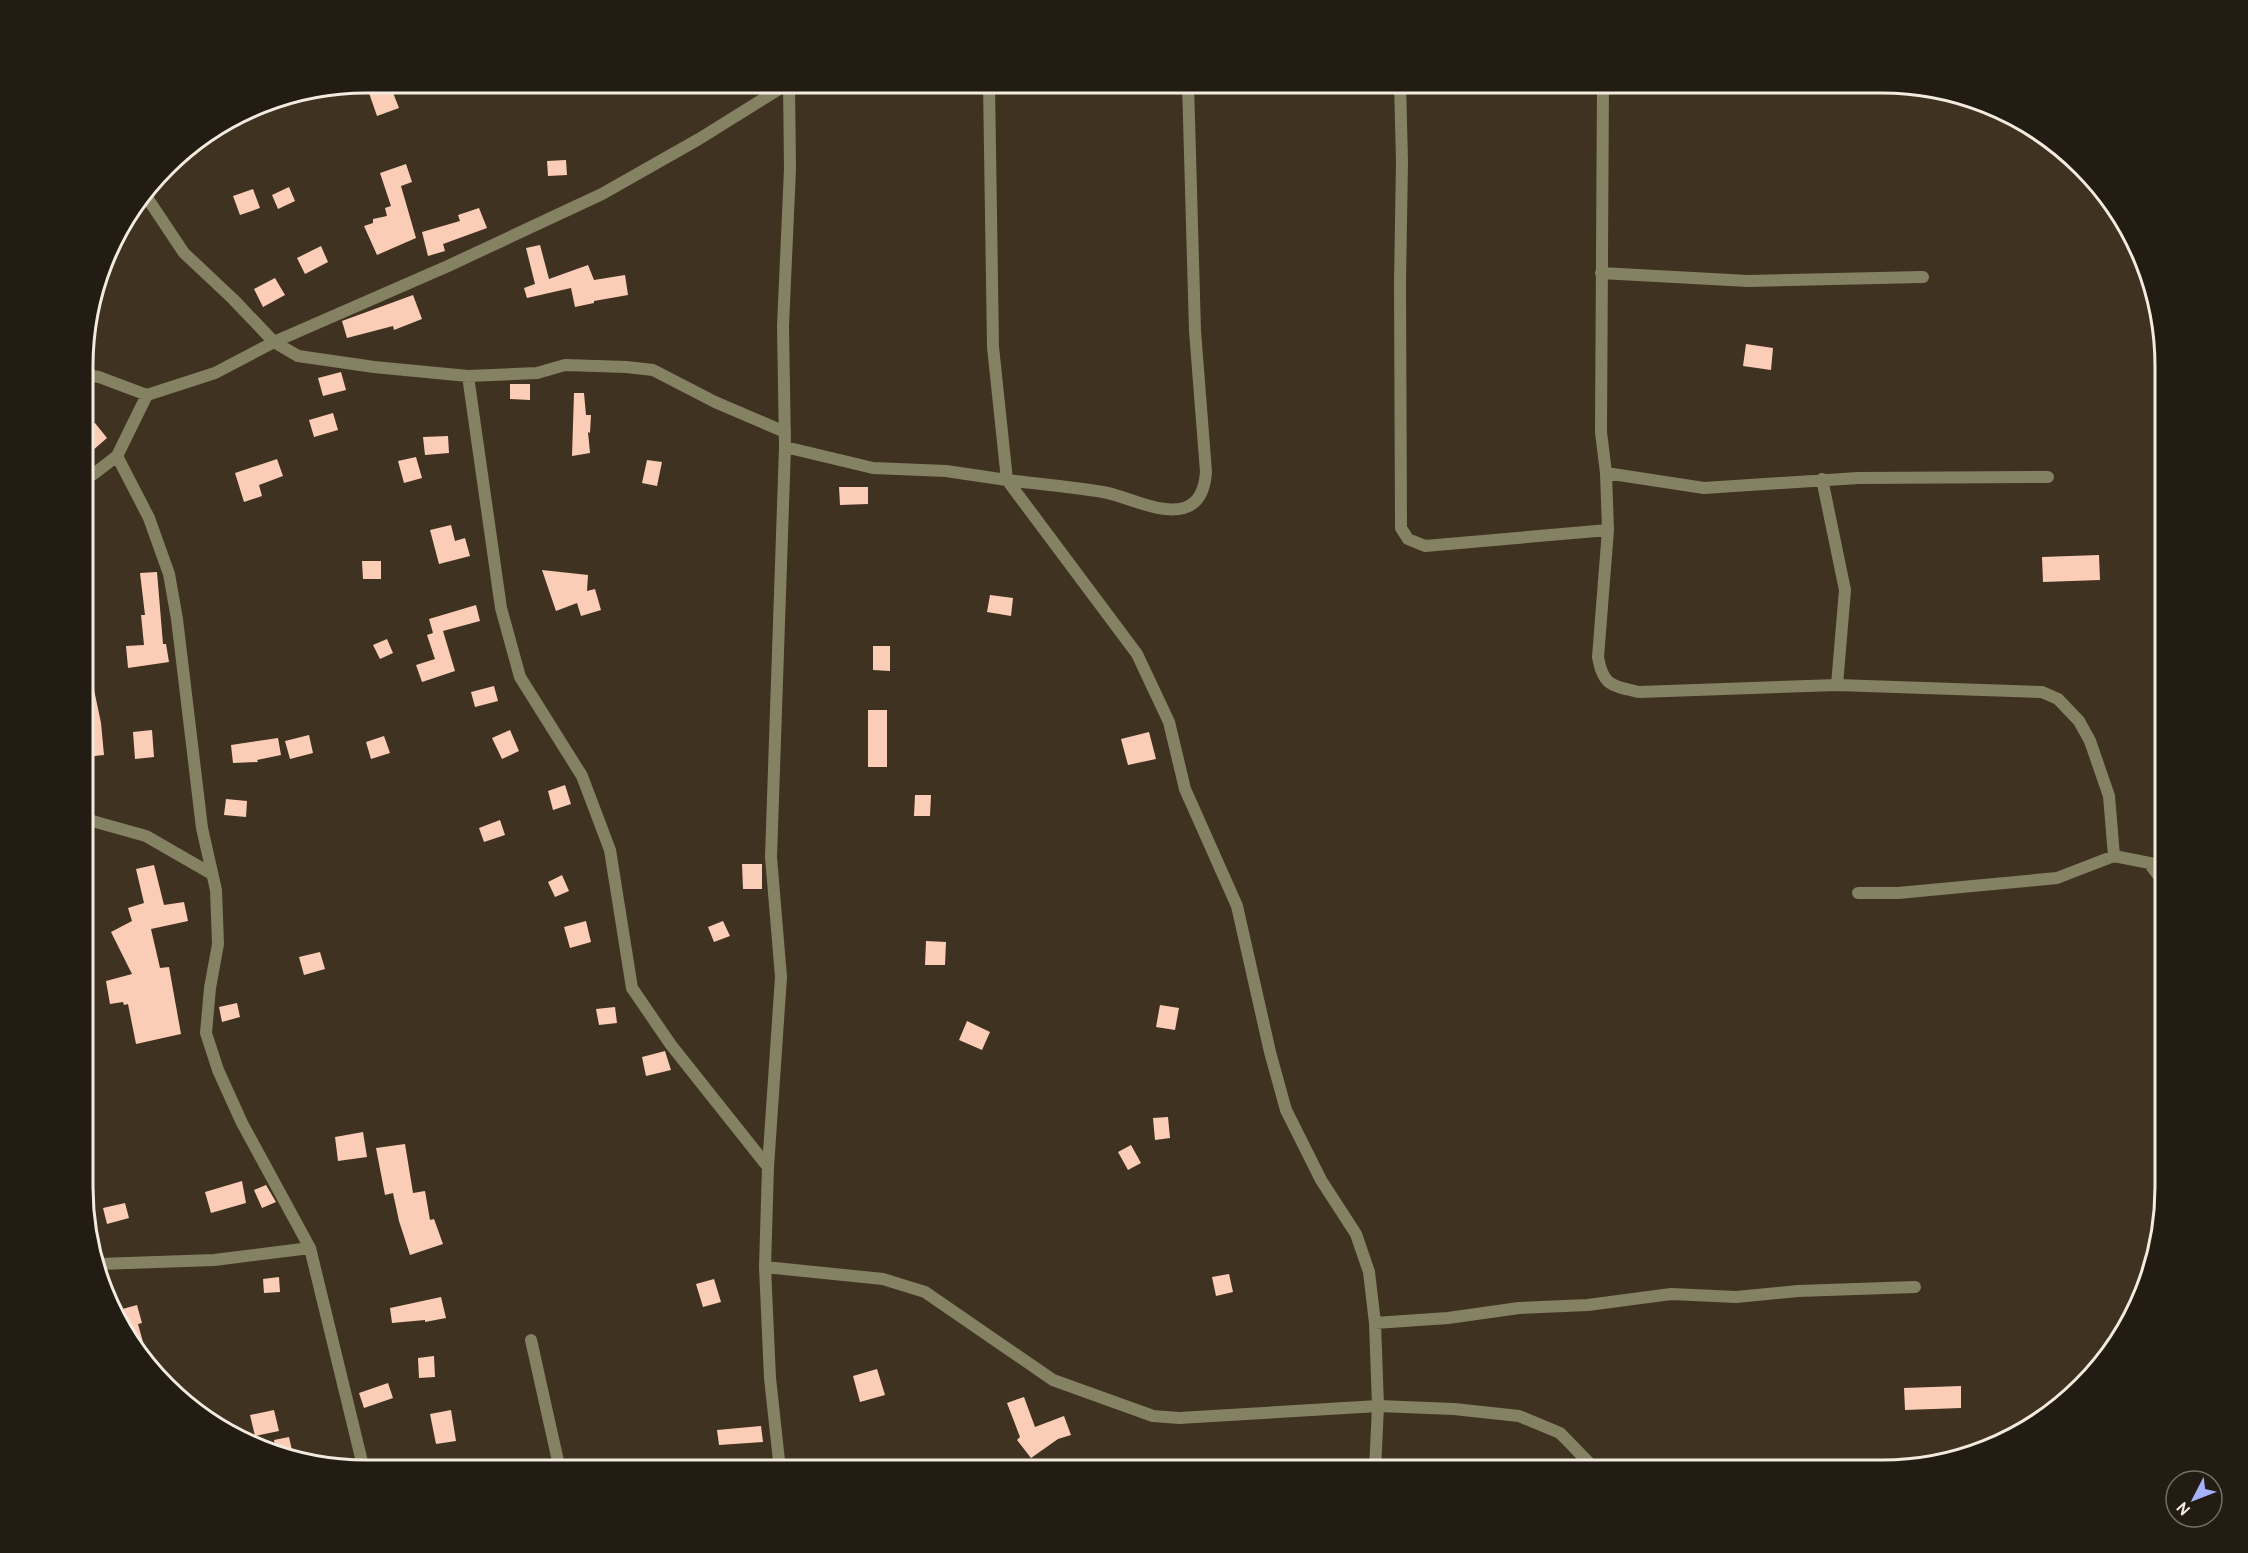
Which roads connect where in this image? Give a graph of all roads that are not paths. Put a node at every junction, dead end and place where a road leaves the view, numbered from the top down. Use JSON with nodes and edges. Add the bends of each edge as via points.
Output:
{"nodes":[{"id":1,"x":772,"y":93,"type":"edge"},
{"id":2,"x":789,"y":93,"type":"edge"},
{"id":3,"x":989,"y":93,"type":"edge"},
{"id":4,"x":1188,"y":93,"type":"edge"},
{"id":5,"x":1400,"y":93,"type":"edge"},
{"id":6,"x":1603,"y":93,"type":"edge"},
{"id":7,"x":149,"y":200,"type":"edge"},
{"id":8,"x":1601,"y":273,"type":"junction"},
{"id":9,"x":1923,"y":277,"type":"dead end"},
{"id":10,"x":274,"y":342,"type":"junction"},
{"id":11,"x":93,"y":376,"type":"edge"},
{"id":12,"x":468,"y":376,"type":"junction"},
{"id":13,"x":147,"y":395,"type":"junction"},
{"id":14,"x":784,"y":432,"type":"junction"},
{"id":15,"x":785,"y":447,"type":"junction"},
{"id":16,"x":117,"y":456,"type":"junction"},
{"id":17,"x":1606,"y":473,"type":"junction"},
{"id":18,"x":93,"y":474,"type":"edge"},
{"id":19,"x":2048,"y":477,"type":"dead end"},
{"id":20,"x":1822,"y":479,"type":"junction"},
{"id":21,"x":1007,"y":480,"type":"junction"},
{"id":22,"x":1608,"y":530,"type":"junction"},
{"id":23,"x":1837,"y":685,"type":"junction"},
{"id":24,"x":93,"y":821,"type":"edge"},
{"id":25,"x":2114,"y":856,"type":"junction"},
{"id":26,"x":2149,"y":862,"type":"junction"},
{"id":27,"x":2155,"y":864,"type":"edge"},
{"id":28,"x":2155,"y":870,"type":"edge"},
{"id":29,"x":212,"y":874,"type":"junction"},
{"id":30,"x":1858,"y":893,"type":"dead end"},
{"id":31,"x":768,"y":1167,"type":"junction"},
{"id":32,"x":310,"y":1248,"type":"junction"},
{"id":33,"x":104,"y":1263,"type":"edge"},
{"id":34,"x":765,"y":1267,"type":"junction"},
{"id":35,"x":1915,"y":1287,"type":"dead end"},
{"id":36,"x":1375,"y":1323,"type":"junction"},
{"id":37,"x":531,"y":1340,"type":"dead end"},
{"id":38,"x":1378,"y":1407,"type":"junction"},
{"id":39,"x":362,"y":1460,"type":"edge"},
{"id":40,"x":558,"y":1460,"type":"edge"},
{"id":41,"x":779,"y":1460,"type":"edge"},
{"id":42,"x":1375,"y":1460,"type":"edge"},
{"id":43,"x":1586,"y":1460,"type":"edge"}],
"edges":[{"from":1,"to":10,"type":"street","via":[[602,194]]},
{"from":2,"to":14,"type":"street"},
{"from":3,"to":21,"type":"street","via":[[993,347]]},
{"from":4,"to":21,"type":"street","via":[[1195,331],[1205,487],[1198,499],[1184,508],[1159,508],[1106,492]]},
{"from":5,"to":22,"type":"street","via":[[1401,528],[1408,539],[1425,546]]},
{"from":6,"to":8,"type":"street"},
{"from":7,"to":10,"type":"street","via":[[184,253]]},
{"from":8,"to":9,"type":"street","via":[[1748,281]]},
{"from":8,"to":17,"type":"street","via":[[1601,432]]},
{"from":10,"to":12,"type":"street","via":[[298,356]]},
{"from":10,"to":13,"type":"street","via":[[215,373]]},
{"from":11,"to":13,"type":"street"},
{"from":12,"to":14,"type":"street","via":[[537,373],[565,365],[653,370]]},
{"from":12,"to":31,"type":"street","via":[[501,608],[514,657],[520,677],[582,776],[610,850],[632,988],[670,1045]]},
{"from":13,"to":16,"type":"street"},
{"from":14,"to":15,"type":"street"},
{"from":15,"to":21,"type":"street","via":[[873,468],[946,471]]},
{"from":15,"to":31,"type":"street","via":[[771,857],[781,977]]},
{"from":16,"to":18,"type":"street"},
{"from":16,"to":29,"type":"street","via":[[149,518],[169,574],[202,828]]},
{"from":17,"to":20,"type":"street","via":[[1704,488]]},
{"from":17,"to":22,"type":"street"},
{"from":19,"to":20,"type":"street"},
{"from":20,"to":23,"type":"street","via":[[1845,591]]},
{"from":21,"to":36,"type":"street","via":[[1137,654],[1169,722],[1185,789],[1237,906],[1286,1110],[1321,1180],[1356,1234],[1369,1272]]},
{"from":22,"to":23,"type":"street","via":[[1598,657],[1601,672],[1615,687],[1639,692]]},
{"from":23,"to":25,"type":"street","via":[[2033,691],[2058,699],[2079,721],[2090,741],[2109,796]]},
{"from":24,"to":29,"type":"street","via":[[146,836]]},
{"from":25,"to":26,"type":"street"},
{"from":25,"to":30,"type":"street","via":[[2057,878],[1898,893]]},
{"from":26,"to":27,"type":"street"},
{"from":26,"to":28,"type":"street"},
{"from":29,"to":32,"type":"street","via":[[218,944],[206,1033],[242,1123]]},
{"from":31,"to":34,"type":"street"},
{"from":32,"to":33,"type":"street","via":[[214,1260]]},
{"from":32,"to":39,"type":"street"},
{"from":34,"to":38,"type":"street","via":[[883,1279],[925,1292],[1053,1380],[1153,1416],[1179,1418]]},
{"from":34,"to":41,"type":"street"},
{"from":35,"to":36,"type":"street","via":[[1736,1297],[1671,1294]]},
{"from":36,"to":38,"type":"street"},
{"from":37,"to":40,"type":"street"},
{"from":38,"to":42,"type":"street"},
{"from":38,"to":43,"type":"street","via":[[1519,1416],[1560,1433]]}]}
